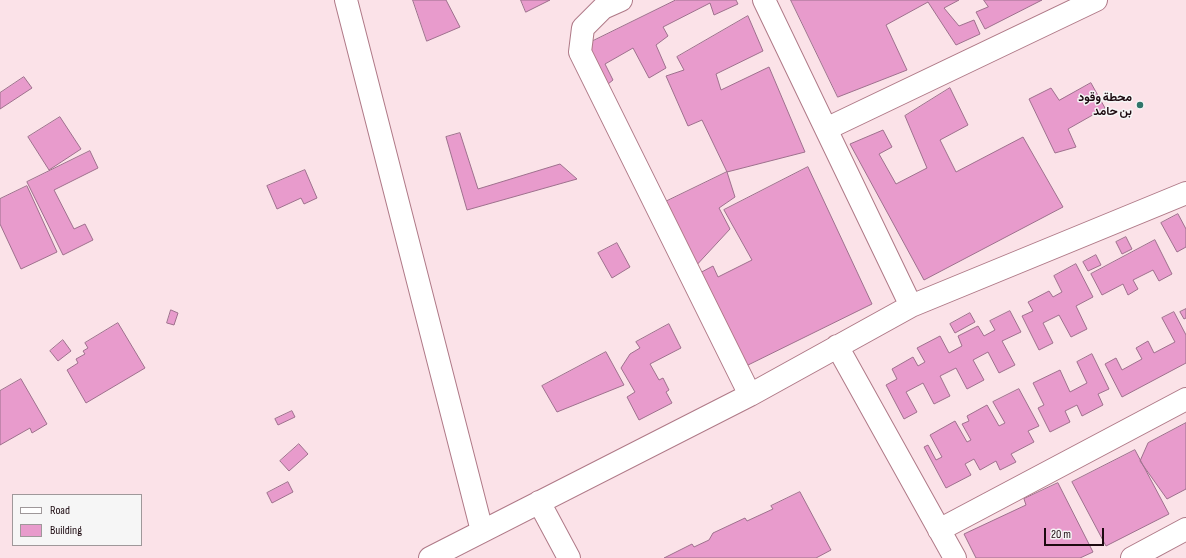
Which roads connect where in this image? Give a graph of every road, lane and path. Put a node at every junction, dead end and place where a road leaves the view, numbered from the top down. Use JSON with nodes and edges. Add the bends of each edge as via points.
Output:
{"nodes":[{"id":1,"x":346,"y":0,"type":"edge"},
{"id":2,"x":621,"y":0,"type":"edge"},
{"id":3,"x":764,"y":0,"type":"edge"},
{"id":4,"x":1096,"y":0,"type":"edge"},
{"id":5,"x":826,"y":129,"type":"junction"},
{"id":6,"x":1186,"y":192,"type":"edge"},
{"id":7,"x":911,"y":306,"type":"junction"},
{"id":8,"x":837,"y":346,"type":"junction"},
{"id":9,"x":750,"y":395,"type":"junction"},
{"id":10,"x":1186,"y":399,"type":"edge"},
{"id":11,"x":539,"y":502,"type":"junction"},
{"id":12,"x":1186,"y":529,"type":"edge"},
{"id":13,"x":940,"y":530,"type":"junction"},
{"id":14,"x":482,"y":531,"type":"junction"},
{"id":15,"x":430,"y":558,"type":"edge"},
{"id":16,"x":569,"y":558,"type":"edge"},
{"id":17,"x":955,"y":558,"type":"edge"},
{"id":18,"x":1132,"y":558,"type":"edge"}],
"edges":[{"from":1,"to":14,"type":"street"},
{"from":2,"to":9,"type":"street","via":[[603,8],[583,28],[580,52]]},
{"from":3,"to":5,"type":"street"},
{"from":4,"to":5,"type":"street"},
{"from":5,"to":7,"type":"street"},
{"from":6,"to":7,"type":"street"},
{"from":7,"to":8,"type":"street"},
{"from":8,"to":9,"type":"street"},
{"from":8,"to":13,"type":"street"},
{"from":9,"to":11,"type":"street"},
{"from":10,"to":13,"type":"street"},
{"from":11,"to":14,"type":"street"},
{"from":11,"to":16,"type":"street"},
{"from":12,"to":18,"type":"street"},
{"from":13,"to":17,"type":"street"},
{"from":14,"to":15,"type":"street"}]}
